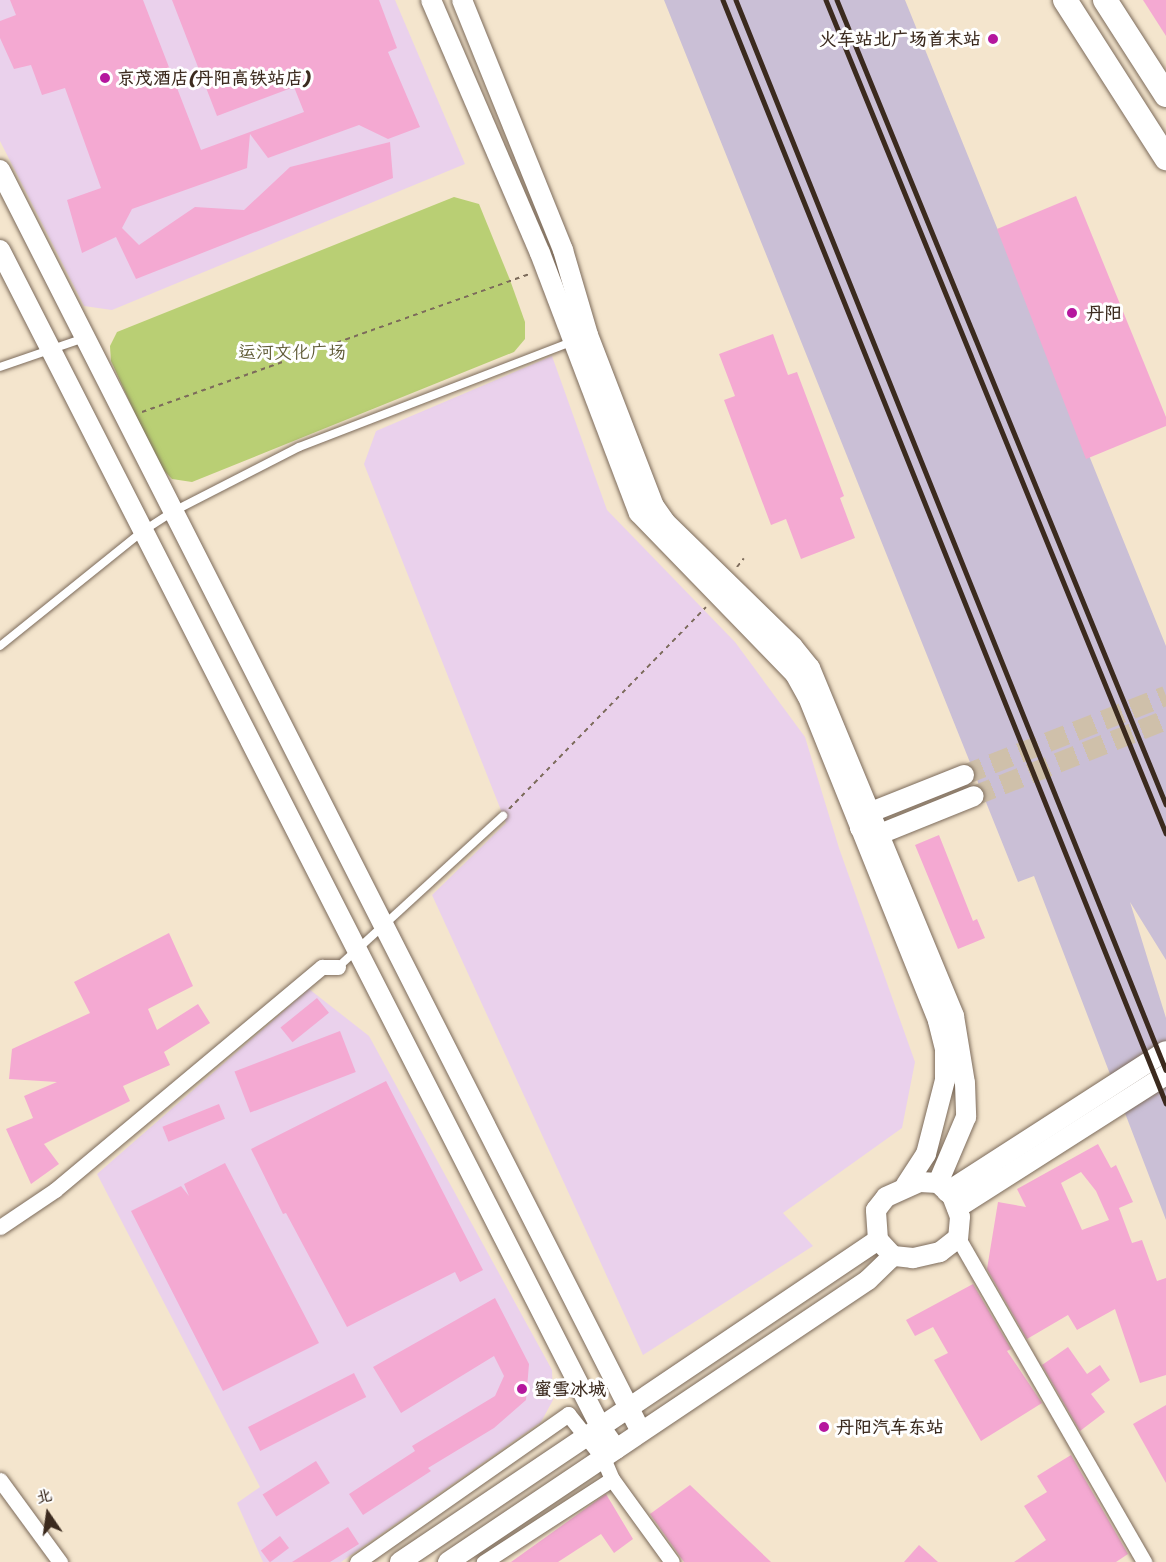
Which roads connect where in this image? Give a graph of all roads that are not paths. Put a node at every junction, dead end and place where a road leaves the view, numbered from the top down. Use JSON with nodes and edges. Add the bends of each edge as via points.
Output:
{"nodes":[{"id":1,"x":430,"y":0,"type":"edge"},
{"id":2,"x":462,"y":0,"type":"edge"},
{"id":3,"x":1065,"y":0,"type":"edge"},
{"id":4,"x":1105,"y":0,"type":"edge"},
{"id":5,"x":1166,"y":95,"type":"edge"},
{"id":6,"x":1166,"y":158,"type":"edge"},
{"id":7,"x":0,"y":170,"type":"edge"},
{"id":8,"x":0,"y":250,"type":"edge"},
{"id":9,"x":86,"y":338,"type":"junction"},
{"id":10,"x":581,"y":338,"type":"junction"},
{"id":11,"x":51,"y":351,"type":"junction"},
{"id":12,"x":0,"y":366,"type":"edge"},
{"id":13,"x":174,"y":511,"type":"junction"},
{"id":14,"x":142,"y":531,"type":"junction"},
{"id":15,"x":0,"y":646,"type":"edge"},
{"id":16,"x":964,"y":775,"type":"tunnel mouth"},
{"id":17,"x":974,"y":796,"type":"tunnel mouth"},
{"id":18,"x":503,"y":816,"type":"road end"},
{"id":19,"x":866,"y":820,"type":"junction"},
{"id":20,"x":880,"y":834,"type":"junction"},
{"id":21,"x":386,"y":924,"type":"junction"},
{"id":22,"x":356,"y":951,"type":"junction"},
{"id":23,"x":338,"y":967,"type":"joint"},
{"id":24,"x":1166,"y":1051,"type":"edge"},
{"id":25,"x":1166,"y":1075,"type":"edge"},
{"id":26,"x":906,"y":1185,"type":"junction"},
{"id":27,"x":948,"y":1194,"type":"junction"},
{"id":28,"x":0,"y":1227,"type":"edge"},
{"id":29,"x":958,"y":1238,"type":"junction"},
{"id":30,"x":878,"y":1239,"type":"junction"},
{"id":31,"x":892,"y":1256,"type":"junction"},
{"id":32,"x":627,"y":1410,"type":"junction"},
{"id":33,"x":594,"y":1432,"type":"junction"},
{"id":34,"x":641,"y":1432,"type":"junction"},
{"id":35,"x":609,"y":1453,"type":"junction"},
{"id":36,"x":612,"y":1479,"type":"junction"},
{"id":37,"x":0,"y":1480,"type":"edge"},
{"id":38,"x":60,"y":1562,"type":"edge"},
{"id":39,"x":357,"y":1562,"type":"edge"},
{"id":40,"x":400,"y":1562,"type":"edge"},
{"id":41,"x":447,"y":1562,"type":"edge"},
{"id":42,"x":484,"y":1562,"type":"edge"},
{"id":43,"x":672,"y":1562,"type":"edge"},
{"id":44,"x":1144,"y":1562,"type":"edge"}],
"edges":[{"from":1,"to":10,"type":"street","via":[[546,270]]},
{"from":2,"to":10,"type":"street","via":[[563,250]]},
{"from":3,"to":6,"type":"main road"},
{"from":4,"to":5,"type":"main road"},
{"from":7,"to":9,"type":"street"},
{"from":8,"to":11,"type":"street"},
{"from":9,"to":11,"type":"lane"},
{"from":9,"to":13,"type":"street"},
{"from":10,"to":13,"type":"lane","via":[[299,447]]},
{"from":10,"to":19,"type":"street","via":[[639,513],[721,587],[795,674]]},
{"from":11,"to":12,"type":"lane"},
{"from":11,"to":14,"type":"street"},
{"from":13,"to":14,"type":"lane"},
{"from":13,"to":21,"type":"street"},
{"from":14,"to":15,"type":"lane"},
{"from":14,"to":22,"type":"street"},
{"from":16,"to":19,"type":"street"},
{"from":17,"to":20,"type":"street"},
{"from":18,"to":21,"type":"lane"},
{"from":19,"to":20,"type":"street"},
{"from":19,"to":26,"type":"street","via":[[945,1049],[939,1113],[926,1154]]},
{"from":20,"to":27,"type":"street","via":[[954,1016],[960,1046],[966,1117]]},
{"from":21,"to":22,"type":"lane"},
{"from":21,"to":32,"type":"street"},
{"from":22,"to":23,"type":"lane"},
{"from":22,"to":33,"type":"street"},
{"from":23,"to":28,"type":"street","via":[[322,967],[55,1190]]},
{"from":24,"to":27,"type":"street"},
{"from":25,"to":27,"type":"street"},
{"from":26,"to":27,"type":"street"},
{"from":26,"to":30,"type":"street","via":[[886,1197],[876,1210]]},
{"from":27,"to":29,"type":"street"},
{"from":29,"to":31,"type":"street","via":[[940,1252],[913,1258]]},
{"from":29,"to":44,"type":"street"},
{"from":30,"to":31,"type":"street"},
{"from":30,"to":32,"type":"street"},
{"from":31,"to":34,"type":"street","via":[[868,1280]]},
{"from":32,"to":33,"type":"street"},
{"from":32,"to":34,"type":"street"},
{"from":33,"to":35,"type":"street"},
{"from":33,"to":39,"type":"street","via":[[568,1414]]},
{"from":33,"to":40,"type":"street"},
{"from":34,"to":35,"type":"street"},
{"from":35,"to":36,"type":"street"},
{"from":35,"to":41,"type":"street"},
{"from":36,"to":42,"type":"street"},
{"from":36,"to":43,"type":"street"},
{"from":37,"to":38,"type":"street"}]}
